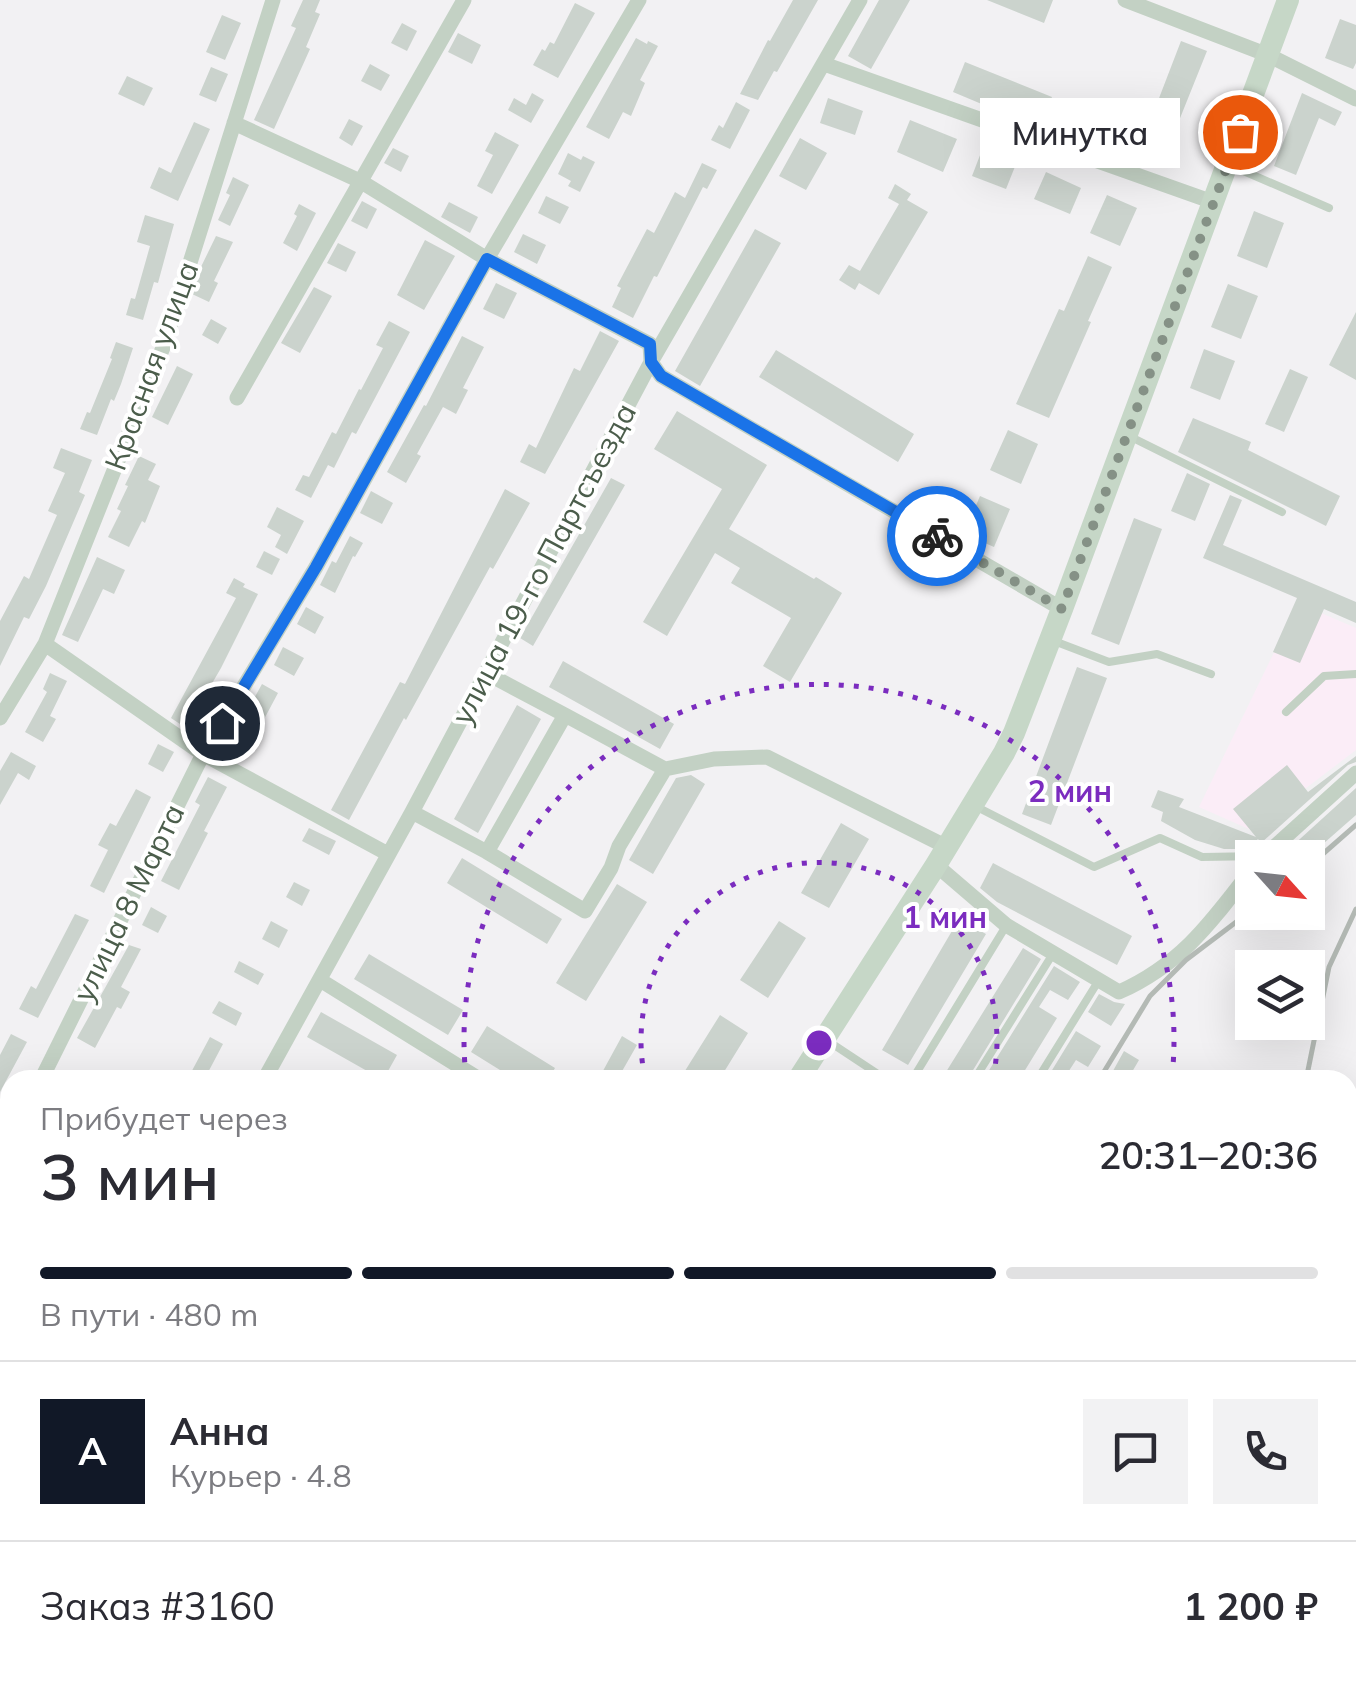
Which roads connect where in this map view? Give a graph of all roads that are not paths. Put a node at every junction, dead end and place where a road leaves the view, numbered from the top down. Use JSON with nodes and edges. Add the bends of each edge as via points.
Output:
{"nodes":[{"id":1,"x":273,"y":0,"type":"edge"},
{"id":2,"x":464,"y":0,"type":"edge"},
{"id":3,"x":639,"y":0,"type":"edge"},
{"id":4,"x":860,"y":0,"type":"edge"},
{"id":5,"x":1124,"y":0,"type":"edge"},
{"id":6,"x":1288,"y":0,"type":"edge"},
{"id":7,"x":1268,"y":55,"type":"junction"},
{"id":8,"x":824,"y":64,"type":"junction"},
{"id":9,"x":1356,"y":98,"type":"edge"},
{"id":10,"x":234,"y":123,"type":"junction"},
{"id":11,"x":1228,"y":164,"type":"junction"},
{"id":12,"x":360,"y":181,"type":"junction"},
{"id":13,"x":1214,"y":202,"type":"junction"},
{"id":14,"x":1328,"y":208,"type":"dead end"},
{"id":15,"x":487,"y":259,"type":"junction"},
{"id":16,"x":651,"y":362,"type":"junction"},
{"id":17,"x":237,"y":398,"type":"dead end"},
{"id":18,"x":1127,"y":435,"type":"junction"},
{"id":19,"x":1282,"y":512,"type":"dead end"},
{"id":20,"x":1062,"y":609,"type":"junction"},
{"id":21,"x":1050,"y":640,"type":"junction"},
{"id":22,"x":46,"y":644,"type":"junction"},
{"id":23,"x":486,"y":673,"type":"junction"},
{"id":24,"x":1211,"y":674,"type":"dead end"},
{"id":25,"x":1356,"y":674,"type":"edge"},
{"id":26,"x":1286,"y":712,"type":"dead end"},
{"id":27,"x":565,"y":714,"type":"junction"},
{"id":28,"x":0,"y":718,"type":"edge"},
{"id":29,"x":203,"y":754,"type":"junction"},
{"id":30,"x":664,"y":769,"type":"junction"},
{"id":31,"x":1356,"y":773,"type":"edge"},
{"id":32,"x":973,"y":804,"type":"junction"},
{"id":33,"x":412,"y":812,"type":"junction"},
{"id":34,"x":1282,"y":840,"type":"edge"},
{"id":35,"x":486,"y":852,"type":"junction"},
{"id":36,"x":388,"y":854,"type":"junction"},
{"id":37,"x":942,"y":856,"type":"junction"},
{"id":38,"x":1235,"y":859,"type":"edge"},
{"id":39,"x":1235,"y":893,"type":"edge"},
{"id":40,"x":1006,"y":925,"type":"junction"},
{"id":41,"x":1054,"y":952,"type":"junction"},
{"id":42,"x":320,"y":980,"type":"junction"},
{"id":43,"x":1099,"y":980,"type":"junction"},
{"id":44,"x":825,"y":1039,"type":"junction"},
{"id":45,"x":46,"y":1070,"type":"edge"},
{"id":46,"x":270,"y":1070,"type":"edge"},
{"id":47,"x":465,"y":1070,"type":"edge"},
{"id":48,"x":805,"y":1070,"type":"edge"},
{"id":49,"x":872,"y":1070,"type":"edge"},
{"id":50,"x":918,"y":1070,"type":"edge"},
{"id":51,"x":980,"y":1070,"type":"edge"},
{"id":52,"x":1043,"y":1070,"type":"edge"}],
"edges":[{"from":1,"to":10,"type":"street","name":"Красная улица"},
{"from":2,"to":12,"type":"street"},
{"from":3,"to":15,"type":"street","name":"улица 8 Марта"},
{"from":4,"to":8,"type":"street","name":"улица 19-го Партсъезда"},
{"from":5,"to":7,"type":"street"},
{"from":6,"to":7,"type":"main road"},
{"from":7,"to":9,"type":"street"},
{"from":7,"to":11,"type":"main road"},
{"from":8,"to":13,"type":"street"},
{"from":8,"to":16,"type":"street","name":"улица 19-го Партсъезда"},
{"from":10,"to":12,"type":"street"},
{"from":10,"to":22,"type":"street","name":"Красная улица","via":[[164,345]]},
{"from":11,"to":13,"type":"main road"},
{"from":11,"to":14,"type":"lane"},
{"from":12,"to":15,"type":"street"},
{"from":12,"to":17,"type":"street"},
{"from":13,"to":18,"type":"main road"},
{"from":15,"to":16,"type":"street","via":[[650,344]]},
{"from":15,"to":29,"type":"street","name":"улица 8 Марта"},
{"from":16,"to":20,"type":"street","via":[[661,376]]},
{"from":16,"to":23,"type":"street","name":"улица 19-го Партсъезда"},
{"from":18,"to":19,"type":"lane"},
{"from":18,"to":20,"type":"main road"},
{"from":20,"to":21,"type":"main road"},
{"from":21,"to":24,"type":"lane","via":[[1110,662],[1157,654]]},
{"from":21,"to":32,"type":"main road","via":[[1014,732]]},
{"from":22,"to":28,"type":"street","name":"Красная улица"},
{"from":22,"to":29,"type":"street"},
{"from":23,"to":27,"type":"street"},
{"from":23,"to":33,"type":"street","name":"улица 19-го Партсъезда"},
{"from":25,"to":26,"type":"lane","via":[[1324,676]]},
{"from":27,"to":30,"type":"street"},
{"from":27,"to":35,"type":"street"},
{"from":29,"to":36,"type":"street"},
{"from":29,"to":45,"type":"street","name":"улица 8 Марта"},
{"from":30,"to":35,"type":"street","via":[[585,911]]},
{"from":30,"to":37,"type":"street","via":[[767,756]]},
{"from":31,"to":34,"type":"street"},
{"from":32,"to":37,"type":"main road"},
{"from":32,"to":38,"type":"lane","via":[[1094,868],[1160,838],[1202,857]]},
{"from":33,"to":35,"type":"street"},
{"from":33,"to":36,"type":"street","name":"улица 19-го Партсъезда"},
{"from":36,"to":42,"type":"street","name":"улица 19-го Партсъезда"},
{"from":37,"to":40,"type":"street"},
{"from":37,"to":44,"type":"main road"},
{"from":39,"to":43,"type":"street","via":[[1183,951],[1146,980],[1119,992]]},
{"from":40,"to":41,"type":"street"},
{"from":40,"to":50,"type":"lane"},
{"from":41,"to":43,"type":"street"},
{"from":41,"to":51,"type":"lane"},
{"from":42,"to":46,"type":"street","name":"улица 19-го Партсъезда"},
{"from":42,"to":47,"type":"street"},
{"from":43,"to":52,"type":"lane"},
{"from":44,"to":48,"type":"main road"},
{"from":44,"to":49,"type":"lane"}]}
